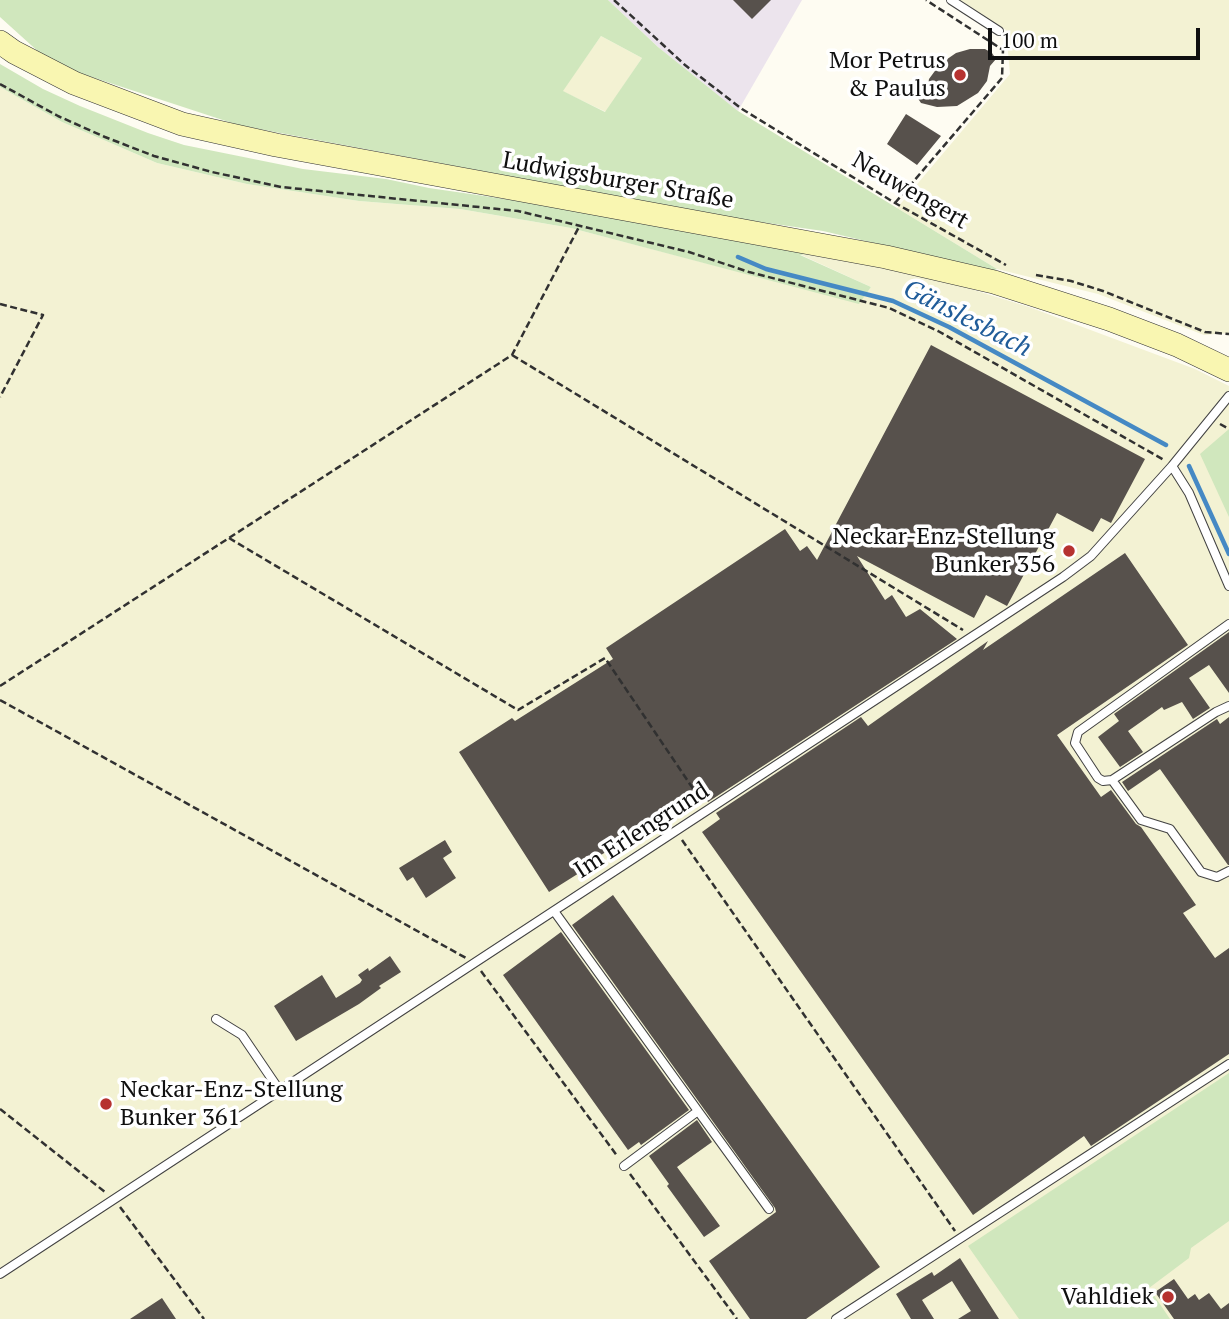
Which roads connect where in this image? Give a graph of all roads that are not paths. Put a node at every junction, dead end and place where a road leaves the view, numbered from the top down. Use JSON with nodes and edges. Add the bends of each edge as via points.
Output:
{"nodes":[{"id":1,"x":951,"y":0,"type":"edge"},
{"id":2,"x":999,"y":31,"type":"dead end"},
{"id":3,"x":0,"y":42,"type":"edge"},
{"id":4,"x":1229,"y":370,"type":"edge"},
{"id":5,"x":1229,"y":396,"type":"edge"},
{"id":6,"x":1172,"y":466,"type":"junction"},
{"id":7,"x":1229,"y":586,"type":"edge"},
{"id":8,"x":1229,"y":624,"type":"edge"},
{"id":9,"x":1229,"y":706,"type":"edge"},
{"id":10,"x":1112,"y":780,"type":"junction"},
{"id":11,"x":1229,"y":871,"type":"edge"},
{"id":12,"x":554,"y":911,"type":"junction"},
{"id":13,"x":216,"y":1019,"type":"dead end"},
{"id":14,"x":1229,"y":1064,"type":"edge"},
{"id":15,"x":280,"y":1091,"type":"junction"},
{"id":16,"x":698,"y":1111,"type":"junction"},
{"id":17,"x":624,"y":1166,"type":"road end"},
{"id":18,"x":769,"y":1209,"type":"dead end"},
{"id":19,"x":0,"y":1274,"type":"edge"},
{"id":20,"x":836,"y":1319,"type":"edge"}],
"edges":[{"from":1,"to":2,"type":"lane"},
{"from":3,"to":4,"type":"main road","name":"Ludwigsburger Straße","via":[[74,83],[183,124],[886,257],[994,282],[1109,318]]},
{"from":5,"to":6,"type":"lane","name":"Im Erlengrund"},
{"from":6,"to":7,"type":"lane","via":[[1189,493]]},
{"from":6,"to":12,"type":"lane","name":"Im Erlengrund","via":[[1091,556],[1063,577]]},
{"from":8,"to":10,"type":"lane","via":[[1078,732],[1077,748],[1098,778]]},
{"from":9,"to":10,"type":"lane"},
{"from":10,"to":11,"type":"lane","via":[[1141,820],[1170,829],[1201,872],[1217,877]]},
{"from":12,"to":15,"type":"lane","name":"Im Erlengrund"},
{"from":12,"to":16,"type":"lane"},
{"from":13,"to":15,"type":"lane","via":[[242,1035]]},
{"from":14,"to":20,"type":"lane"},
{"from":15,"to":19,"type":"lane","name":"Im Erlengrund"},
{"from":16,"to":17,"type":"lane"},
{"from":16,"to":18,"type":"lane"}]}
